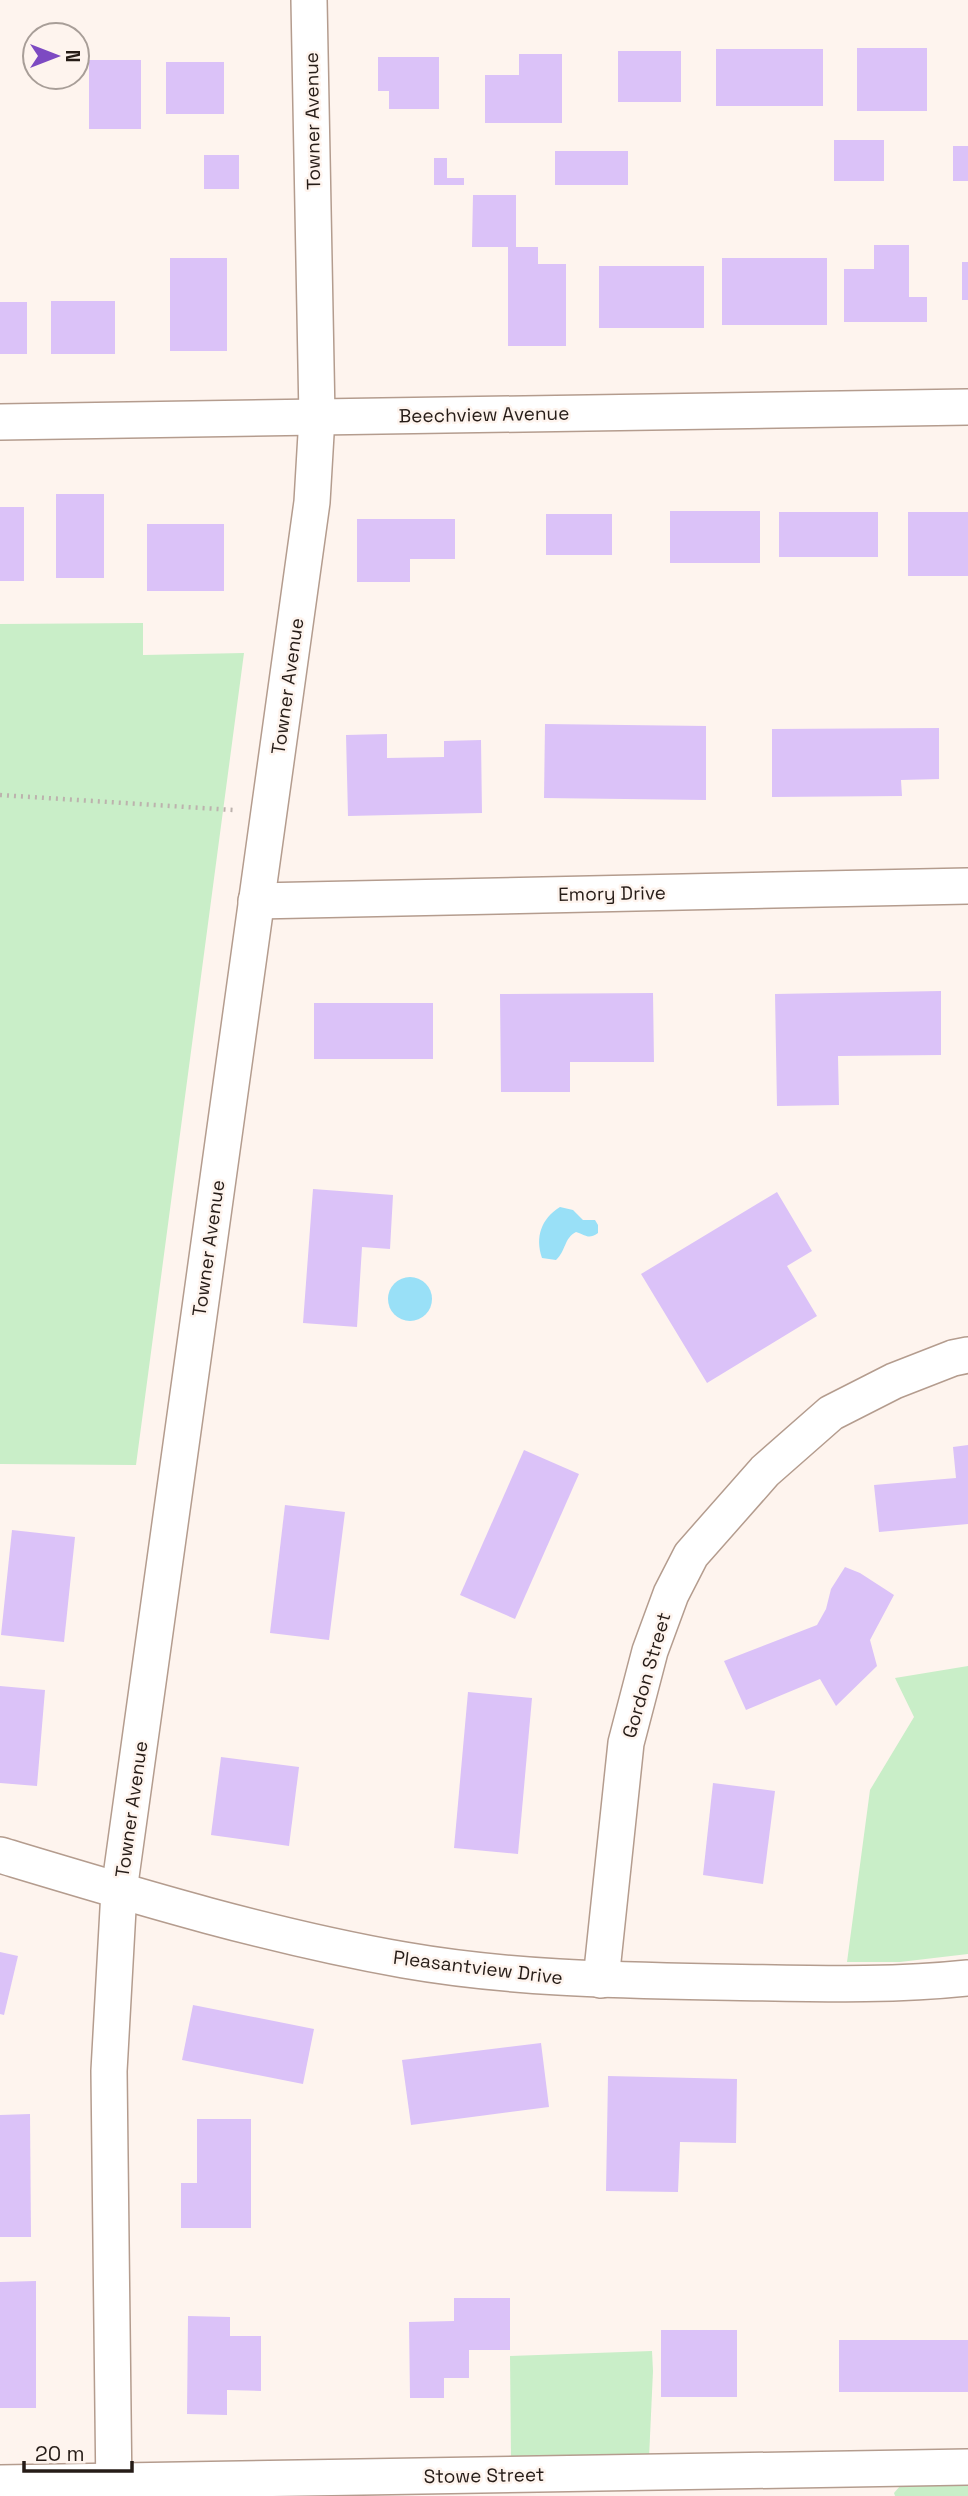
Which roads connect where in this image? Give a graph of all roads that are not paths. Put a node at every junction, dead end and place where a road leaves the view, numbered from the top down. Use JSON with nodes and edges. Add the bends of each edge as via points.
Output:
{"nodes":[{"id":1,"x":309,"y":0,"type":"edge"},
{"id":2,"x":968,"y":407,"type":"edge"},
{"id":3,"x":317,"y":417,"type":"junction"},
{"id":4,"x":0,"y":422,"type":"edge"},
{"id":5,"x":968,"y":886,"type":"edge"},
{"id":6,"x":256,"y":901,"type":"junction"},
{"id":7,"x":968,"y":1355,"type":"edge"},
{"id":8,"x":0,"y":1855,"type":"edge"},
{"id":9,"x":120,"y":1891,"type":"junction"},
{"id":10,"x":968,"y":1978,"type":"edge"},
{"id":11,"x":601,"y":1980,"type":"junction"},
{"id":12,"x":968,"y":2468,"type":"edge"},
{"id":13,"x":0,"y":2483,"type":"edge"},
{"id":14,"x":113,"y":2489,"type":"edge"}],
"edges":[{"from":1,"to":3,"type":"street","name":"Towner Avenue"},
{"from":2,"to":3,"type":"street","name":"Beechview Avenue"},
{"from":3,"to":4,"type":"street","name":"Beechview Avenue"},
{"from":3,"to":6,"type":"street","name":"Towner Avenue","via":[[313,502]]},
{"from":5,"to":6,"type":"street","name":"Emory Drive"},
{"from":6,"to":9,"type":"street","name":"Towner Avenue"},
{"from":7,"to":11,"type":"street","name":"Gordon Street","via":[[894,1381],[831,1413],[765,1471],[691,1555],[650,1651],[626,1743]]},
{"from":8,"to":9,"type":"street","name":"Pleasantview Drive"},
{"from":9,"to":11,"type":"street","name":"Pleasantview Drive","via":[[286,1935],[404,1960],[502,1974]]},
{"from":9,"to":14,"type":"street","name":"Towner Avenue","via":[[108,2071]]},
{"from":10,"to":11,"type":"street","name":"Pleasantview Drive","via":[[908,1984]]},
{"from":12,"to":14,"type":"street","name":"Stowe Street"},
{"from":13,"to":14,"type":"street","name":"Stowe Street"}]}
